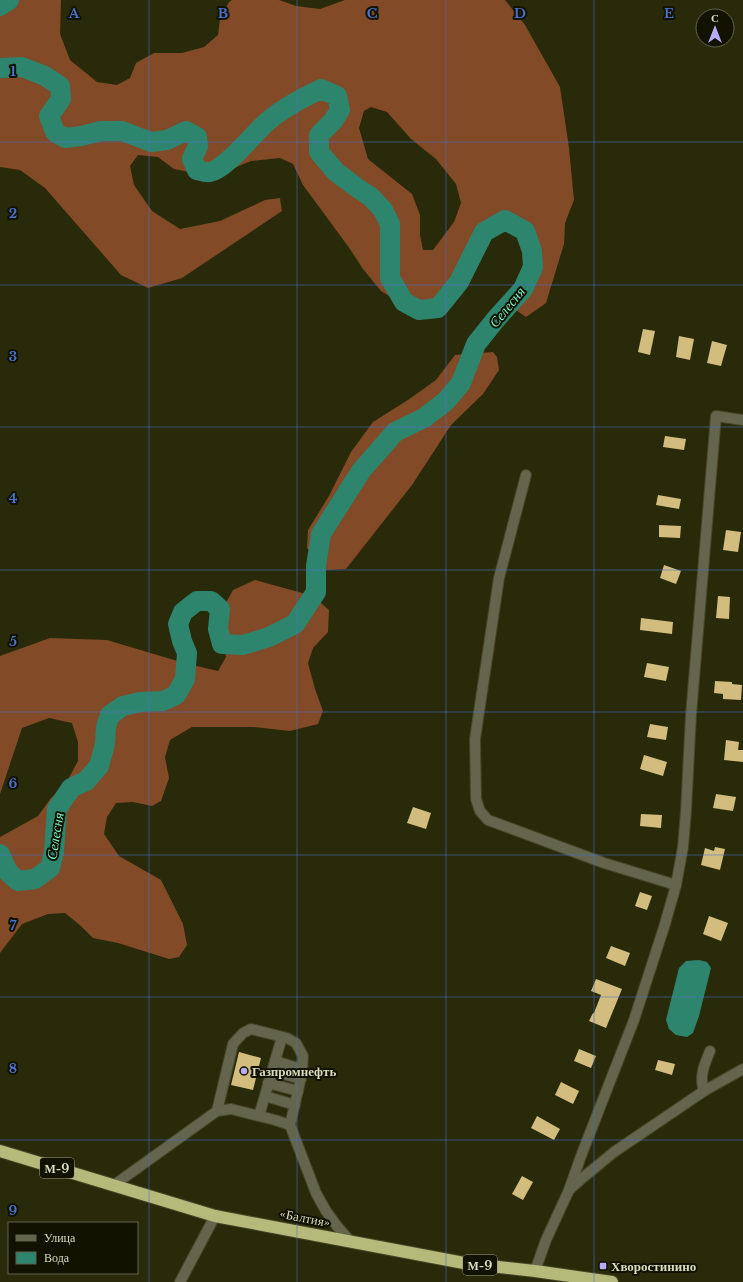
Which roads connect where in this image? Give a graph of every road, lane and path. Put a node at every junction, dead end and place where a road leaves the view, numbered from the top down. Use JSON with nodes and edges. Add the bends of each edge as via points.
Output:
{"nodes":[{"id":1,"x":743,"y":420,"type":"edge"},
{"id":2,"x":526,"y":475,"type":"dead end"},
{"id":3,"x":676,"y":885,"type":"junction"},
{"id":4,"x":282,"y":1037,"type":"junction"},
{"id":5,"x":710,"y":1051,"type":"dead end"},
{"id":6,"x":273,"y":1066,"type":"junction"},
{"id":7,"x":743,"y":1069,"type":"edge"},
{"id":8,"x":301,"y":1074,"type":"junction"},
{"id":9,"x":268,"y":1083,"type":"junction"},
{"id":10,"x":298,"y":1091,"type":"junction"},
{"id":11,"x":704,"y":1091,"type":"junction"},
{"id":12,"x":264,"y":1096,"type":"junction"},
{"id":13,"x":295,"y":1105,"type":"junction"},
{"id":14,"x":217,"y":1111,"type":"junction"},
{"id":15,"x":259,"y":1116,"type":"junction"},
{"id":16,"x":290,"y":1125,"type":"junction"},
{"id":17,"x":0,"y":1151,"type":"edge"},
{"id":18,"x":114,"y":1185,"type":"junction"},
{"id":19,"x":569,"y":1190,"type":"junction"},
{"id":20,"x":215,"y":1216,"type":"junction"},
{"id":21,"x":350,"y":1241,"type":"junction"},
{"id":22,"x":535,"y":1271,"type":"junction"},
{"id":23,"x":180,"y":1282,"type":"edge"},
{"id":24,"x":612,"y":1282,"type":"edge"}],
"edges":[{"from":1,"to":3,"type":"street","via":[[716,416],[691,715],[686,811]]},
{"from":2,"to":3,"type":"street","via":[[499,578],[475,739],[476,800],[480,811],[488,820],[604,863]]},
{"from":3,"to":19,"type":"street","via":[[634,1020]]},
{"from":4,"to":6,"type":"street"},
{"from":4,"to":8,"type":"street","via":[[296,1043],[303,1056]]},
{"from":4,"to":14,"type":"street","via":[[250,1029],[238,1038],[233,1044]]},
{"from":5,"to":11,"type":"street","via":[[703,1069],[701,1083]]},
{"from":6,"to":8,"type":"street"},
{"from":6,"to":9,"type":"street"},
{"from":7,"to":11,"type":"street"},
{"from":8,"to":10,"type":"street"},
{"from":9,"to":10,"type":"street"},
{"from":9,"to":12,"type":"street"},
{"from":10,"to":13,"type":"street"},
{"from":11,"to":19,"type":"street","via":[[614,1152]]},
{"from":12,"to":13,"type":"street"},
{"from":12,"to":15,"type":"street"},
{"from":13,"to":16,"type":"street"},
{"from":14,"to":15,"type":"street","via":[[231,1109]]},
{"from":14,"to":18,"type":"street"},
{"from":15,"to":16,"type":"street"},
{"from":16,"to":21,"type":"street","via":[[316,1193],[326,1211]]},
{"from":17,"to":18,"type":"highway","name":"«Балтия»","number":"М-9"},
{"from":18,"to":20,"type":"highway","name":"«Балтия»","number":"М-9"},
{"from":19,"to":22,"type":"street"},
{"from":20,"to":21,"type":"highway","name":"«Балтия»","number":"М-9"},
{"from":20,"to":23,"type":"street"},
{"from":21,"to":22,"type":"highway","name":"«Балтия»","number":"М-9","via":[[464,1263]]},
{"from":22,"to":24,"type":"highway","name":"«Балтия»","number":"М-9"}]}
